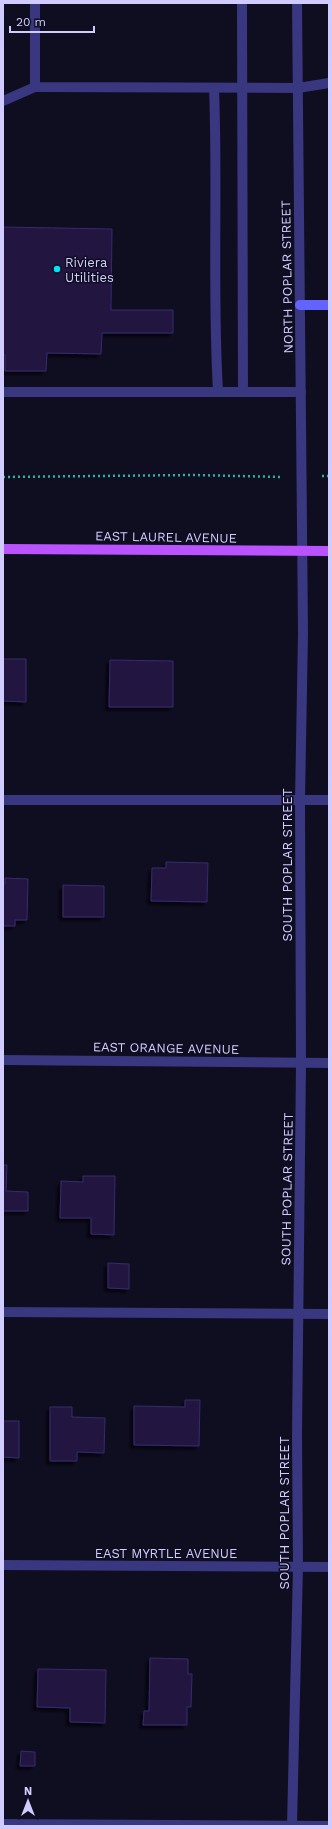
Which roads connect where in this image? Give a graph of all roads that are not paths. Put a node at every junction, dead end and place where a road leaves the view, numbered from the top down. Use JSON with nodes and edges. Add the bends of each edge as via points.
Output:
{"nodes":[{"id":1,"x":35,"y":3,"type":"edge"},
{"id":2,"x":242,"y":3,"type":"edge"},
{"id":3,"x":297,"y":3,"type":"edge"},
{"id":4,"x":329,"y":83,"type":"edge"},
{"id":5,"x":35,"y":87,"type":"junction"},
{"id":6,"x":214,"y":88,"type":"junction"},
{"id":7,"x":243,"y":88,"type":"junction"},
{"id":8,"x":298,"y":88,"type":"junction"},
{"id":9,"x":3,"y":101,"type":"edge"},
{"id":10,"x":329,"y":305,"type":"edge"},
{"id":11,"x":300,"y":306,"type":"junction"},
{"id":12,"x":218,"y":391,"type":"junction"},
{"id":13,"x":242,"y":391,"type":"junction"},
{"id":14,"x":3,"y":392,"type":"edge"},
{"id":15,"x":301,"y":392,"type":"junction"},
{"id":16,"x":3,"y":548,"type":"edge"},
{"id":17,"x":302,"y":551,"type":"junction"},
{"id":18,"x":329,"y":551,"type":"edge"},
{"id":19,"x":3,"y":800,"type":"edge"},
{"id":20,"x":300,"y":800,"type":"junction"},
{"id":21,"x":329,"y":800,"type":"edge"},
{"id":22,"x":3,"y":1060,"type":"edge"},
{"id":23,"x":301,"y":1063,"type":"junction"},
{"id":24,"x":329,"y":1063,"type":"edge"},
{"id":25,"x":3,"y":1312,"type":"edge"},
{"id":26,"x":298,"y":1314,"type":"junction"},
{"id":27,"x":329,"y":1314,"type":"edge"},
{"id":28,"x":3,"y":1565,"type":"edge"},
{"id":29,"x":298,"y":1566,"type":"junction"},
{"id":30,"x":329,"y":1567,"type":"edge"},
{"id":31,"x":3,"y":1824,"type":"edge"},
{"id":32,"x":292,"y":1826,"type":"edge"},
{"id":33,"x":328,"y":1826,"type":"edge"}],
"edges":[{"from":1,"to":5,"type":"street"},
{"from":2,"to":7,"type":"street"},
{"from":3,"to":8,"type":"street","name":"NORTH POPLAR STREET"},
{"from":4,"to":8,"type":"street"},
{"from":5,"to":6,"type":"street"},
{"from":5,"to":9,"type":"street"},
{"from":6,"to":7,"type":"street"},
{"from":6,"to":12,"type":"street","via":[[215,350]]},
{"from":7,"to":8,"type":"street"},
{"from":7,"to":13,"type":"street"},
{"from":8,"to":11,"type":"street","name":"NORTH POPLAR STREET"},
{"from":10,"to":11,"type":"street"},
{"from":11,"to":15,"type":"street","name":"NORTH POPLAR STREET"},
{"from":12,"to":13,"type":"street"},
{"from":12,"to":14,"type":"street"},
{"from":13,"to":15,"type":"street"},
{"from":15,"to":17,"type":"street","name":"NORTH POPLAR STREET"},
{"from":16,"to":17,"type":"main road","name":"EAST LAUREL AVENUE"},
{"from":17,"to":18,"type":"main road","name":"EAST LAUREL AVENUE"},
{"from":17,"to":20,"type":"street","name":"SOUTH POPLAR STREET"},
{"from":19,"to":20,"type":"street"},
{"from":20,"to":21,"type":"street"},
{"from":20,"to":23,"type":"street","name":"SOUTH POPLAR STREET"},
{"from":22,"to":23,"type":"street","name":"EAST ORANGE AVENUE"},
{"from":23,"to":24,"type":"street","name":"EAST ORANGE AVENUE"},
{"from":23,"to":26,"type":"street","name":"SOUTH POPLAR STREET"},
{"from":25,"to":26,"type":"street"},
{"from":26,"to":27,"type":"street"},
{"from":26,"to":29,"type":"street","name":"SOUTH POPLAR STREET"},
{"from":28,"to":29,"type":"street","name":"EAST MYRTLE AVENUE"},
{"from":29,"to":30,"type":"street","name":"EAST MYRTLE AVENUE"},
{"from":29,"to":32,"type":"street","name":"SOUTH POPLAR STREET"},
{"from":31,"to":32,"type":"street"},
{"from":32,"to":33,"type":"street"}]}
